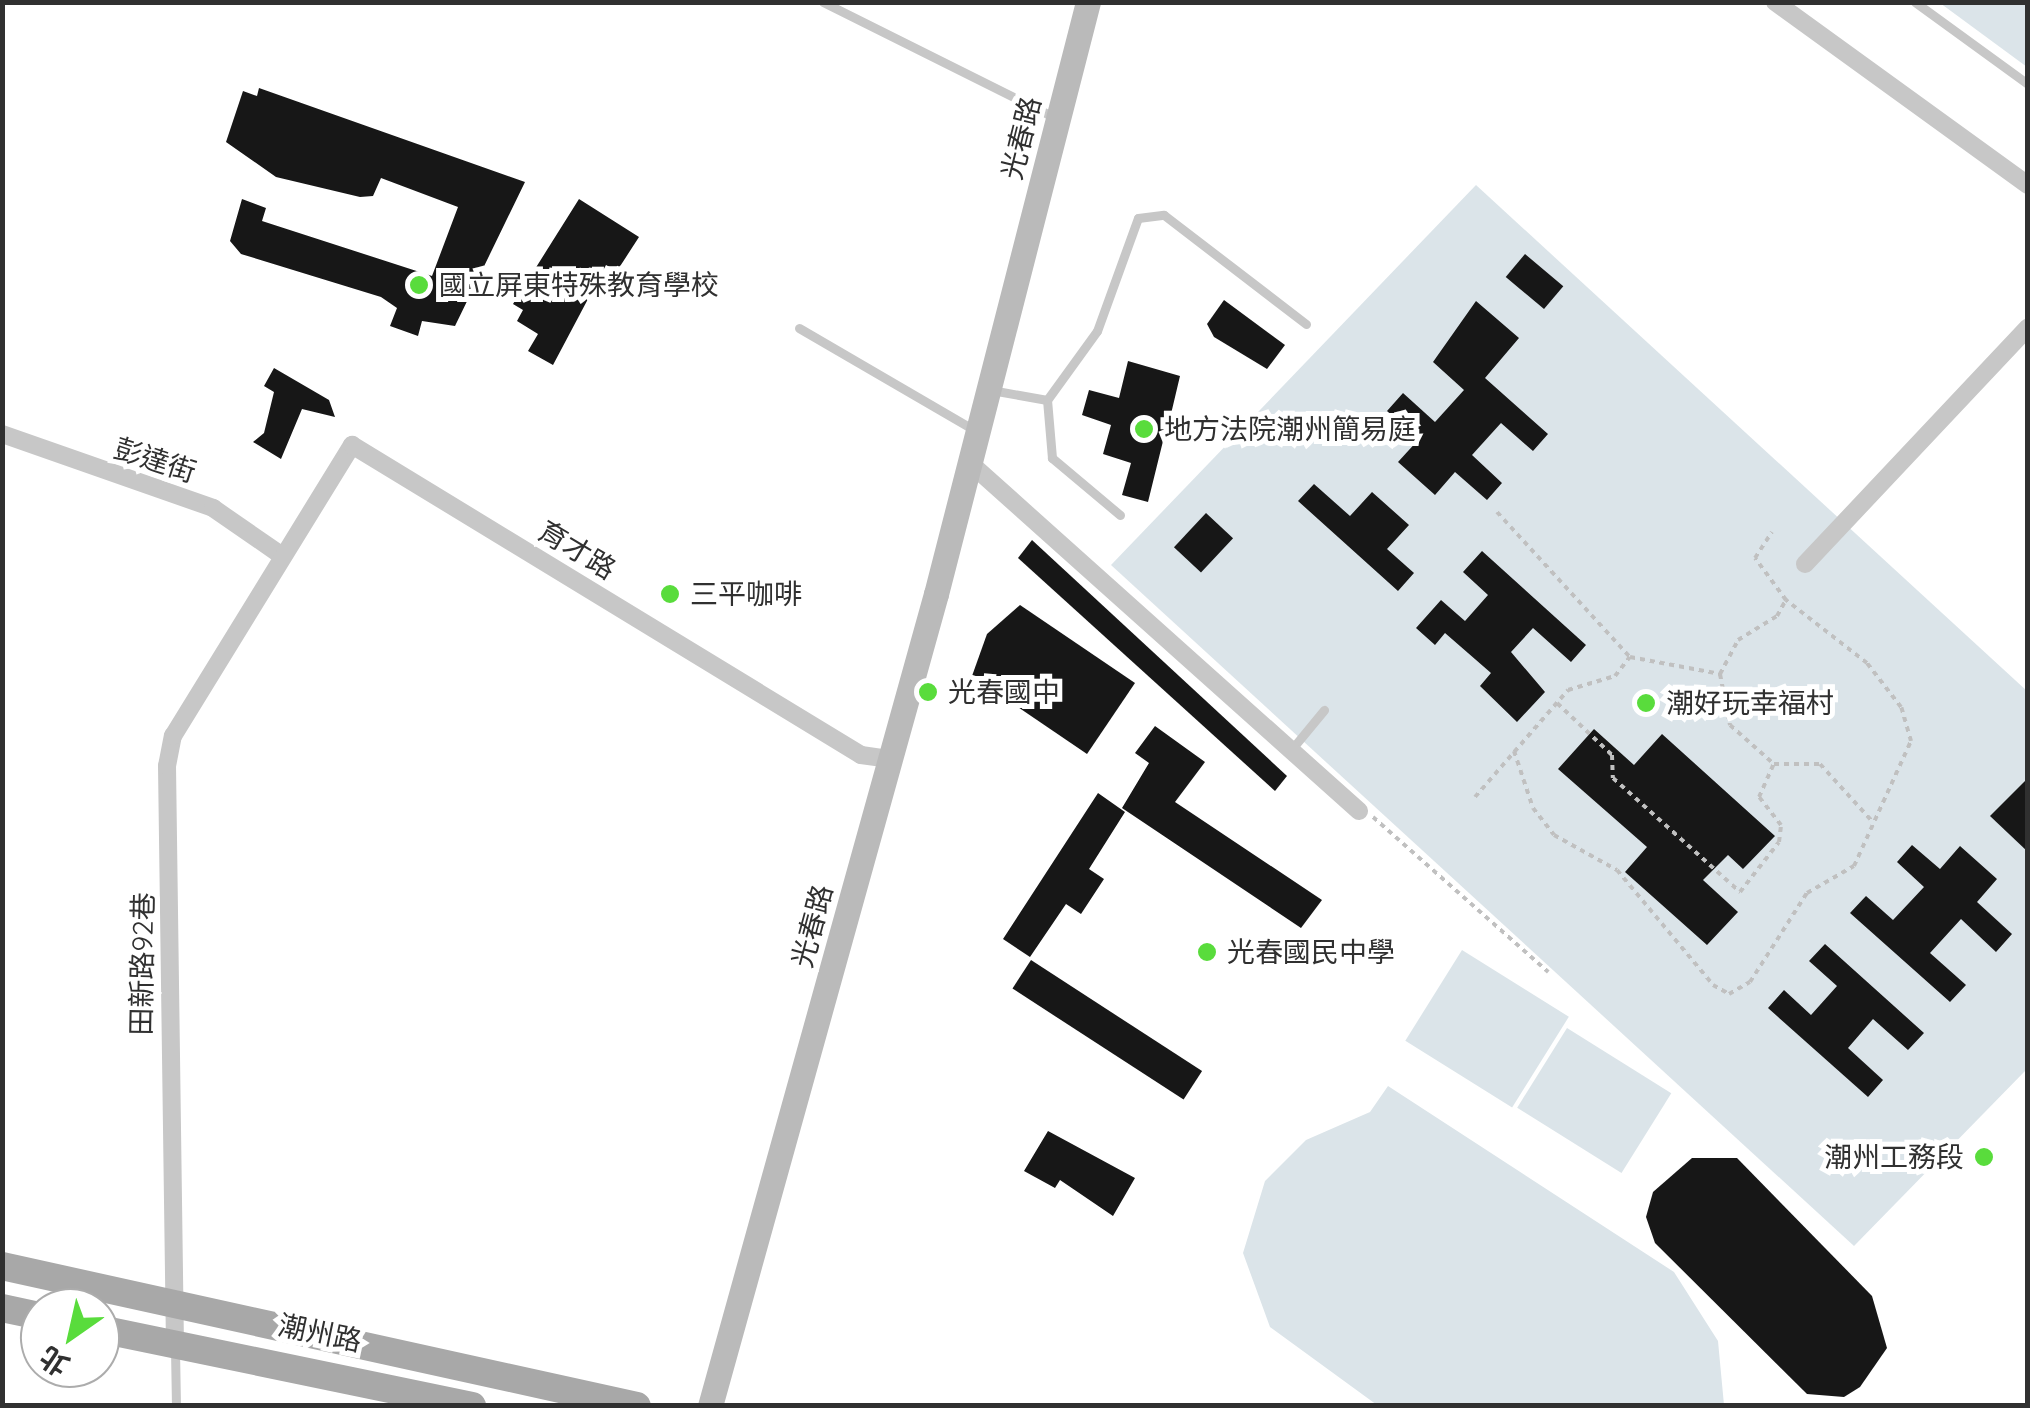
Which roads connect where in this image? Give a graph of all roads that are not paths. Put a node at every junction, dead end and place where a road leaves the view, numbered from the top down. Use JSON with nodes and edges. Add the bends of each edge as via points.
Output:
{"nodes":[{"id":1,"x":824,"y":2,"type":"edge"},
{"id":2,"x":1088,"y":2,"type":"edge"},
{"id":3,"x":1775,"y":2,"type":"edge"},
{"id":4,"x":1915,"y":2,"type":"edge"},
{"id":5,"x":2028,"y":84,"type":"edge"},
{"id":6,"x":1056,"y":118,"type":"junction"},
{"id":7,"x":2028,"y":185,"type":"edge"},
{"id":8,"x":1306,"y":324,"type":"dead end"},
{"id":9,"x":799,"y":328,"type":"dead end"},
{"id":10,"x":2028,"y":328,"type":"edge"},
{"id":11,"x":989,"y":389,"type":"junction"},
{"id":12,"x":1047,"y":400,"type":"junction"},
{"id":13,"x":978,"y":432,"type":"junction"},
{"id":14,"x":2,"y":434,"type":"edge"},
{"id":15,"x":970,"y":463,"type":"junction"},
{"id":16,"x":1120,"y":515,"type":"dead end"},
{"id":17,"x":281,"y":554,"type":"junction"},
{"id":18,"x":1804,"y":564,"type":"dead end"},
{"id":19,"x":1324,"y":710,"type":"dead end"},
{"id":20,"x":1290,"y":750,"type":"junction"},
{"id":21,"x":889,"y":759,"type":"junction"},
{"id":22,"x":1360,"y":811,"type":"road end"},
{"id":23,"x":2,"y":1266,"type":"edge"},
{"id":24,"x":173,"y":1303,"type":"junction"},
{"id":25,"x":120,"y":1334,"type":"edge"},
{"id":26,"x":174,"y":1346,"type":"junction"},
{"id":27,"x":176,"y":1406,"type":"edge"},
{"id":28,"x":472,"y":1406,"type":"edge"},
{"id":29,"x":637,"y":1406,"type":"edge"},
{"id":30,"x":710,"y":1406,"type":"edge"}],
"edges":[{"from":1,"to":6,"type":"lane"},
{"from":2,"to":6,"type":"main road","name":"光春路"},
{"from":3,"to":7,"type":"street"},
{"from":4,"to":5,"type":"lane"},
{"from":6,"to":11,"type":"main road","name":"光春路"},
{"from":8,"to":12,"type":"lane","via":[[1164,215],[1138,218],[1097,331]]},
{"from":9,"to":13,"type":"lane"},
{"from":10,"to":18,"type":"street"},
{"from":11,"to":12,"type":"lane"},
{"from":11,"to":13,"type":"main road","name":"光春路"},
{"from":12,"to":16,"type":"lane","via":[[1052,458]]},
{"from":13,"to":15,"type":"main road","name":"光春路"},
{"from":14,"to":17,"type":"street","name":"彭達街","via":[[212,508]]},
{"from":15,"to":20,"type":"street"},
{"from":15,"to":21,"type":"main road","name":"光春路"},
{"from":17,"to":21,"type":"street","name":"育才路","via":[[352,445],[861,754]]},
{"from":17,"to":24,"type":"street","name":"田新路92巷","via":[[173,736],[167,766]]},
{"from":19,"to":20,"type":"lane"},
{"from":20,"to":22,"type":"street"},
{"from":21,"to":30,"type":"main road","name":"光春路"},
{"from":23,"to":24,"type":"main road","name":"潮州路"},
{"from":24,"to":26,"type":"street","name":"田新路92巷"},
{"from":24,"to":29,"type":"main road","name":"潮州路"},
{"from":25,"to":26,"type":"main road","name":"潮州路"},
{"from":26,"to":27,"type":"lane","name":"田新路92巷"},
{"from":26,"to":28,"type":"main road","name":"潮州路"}]}
